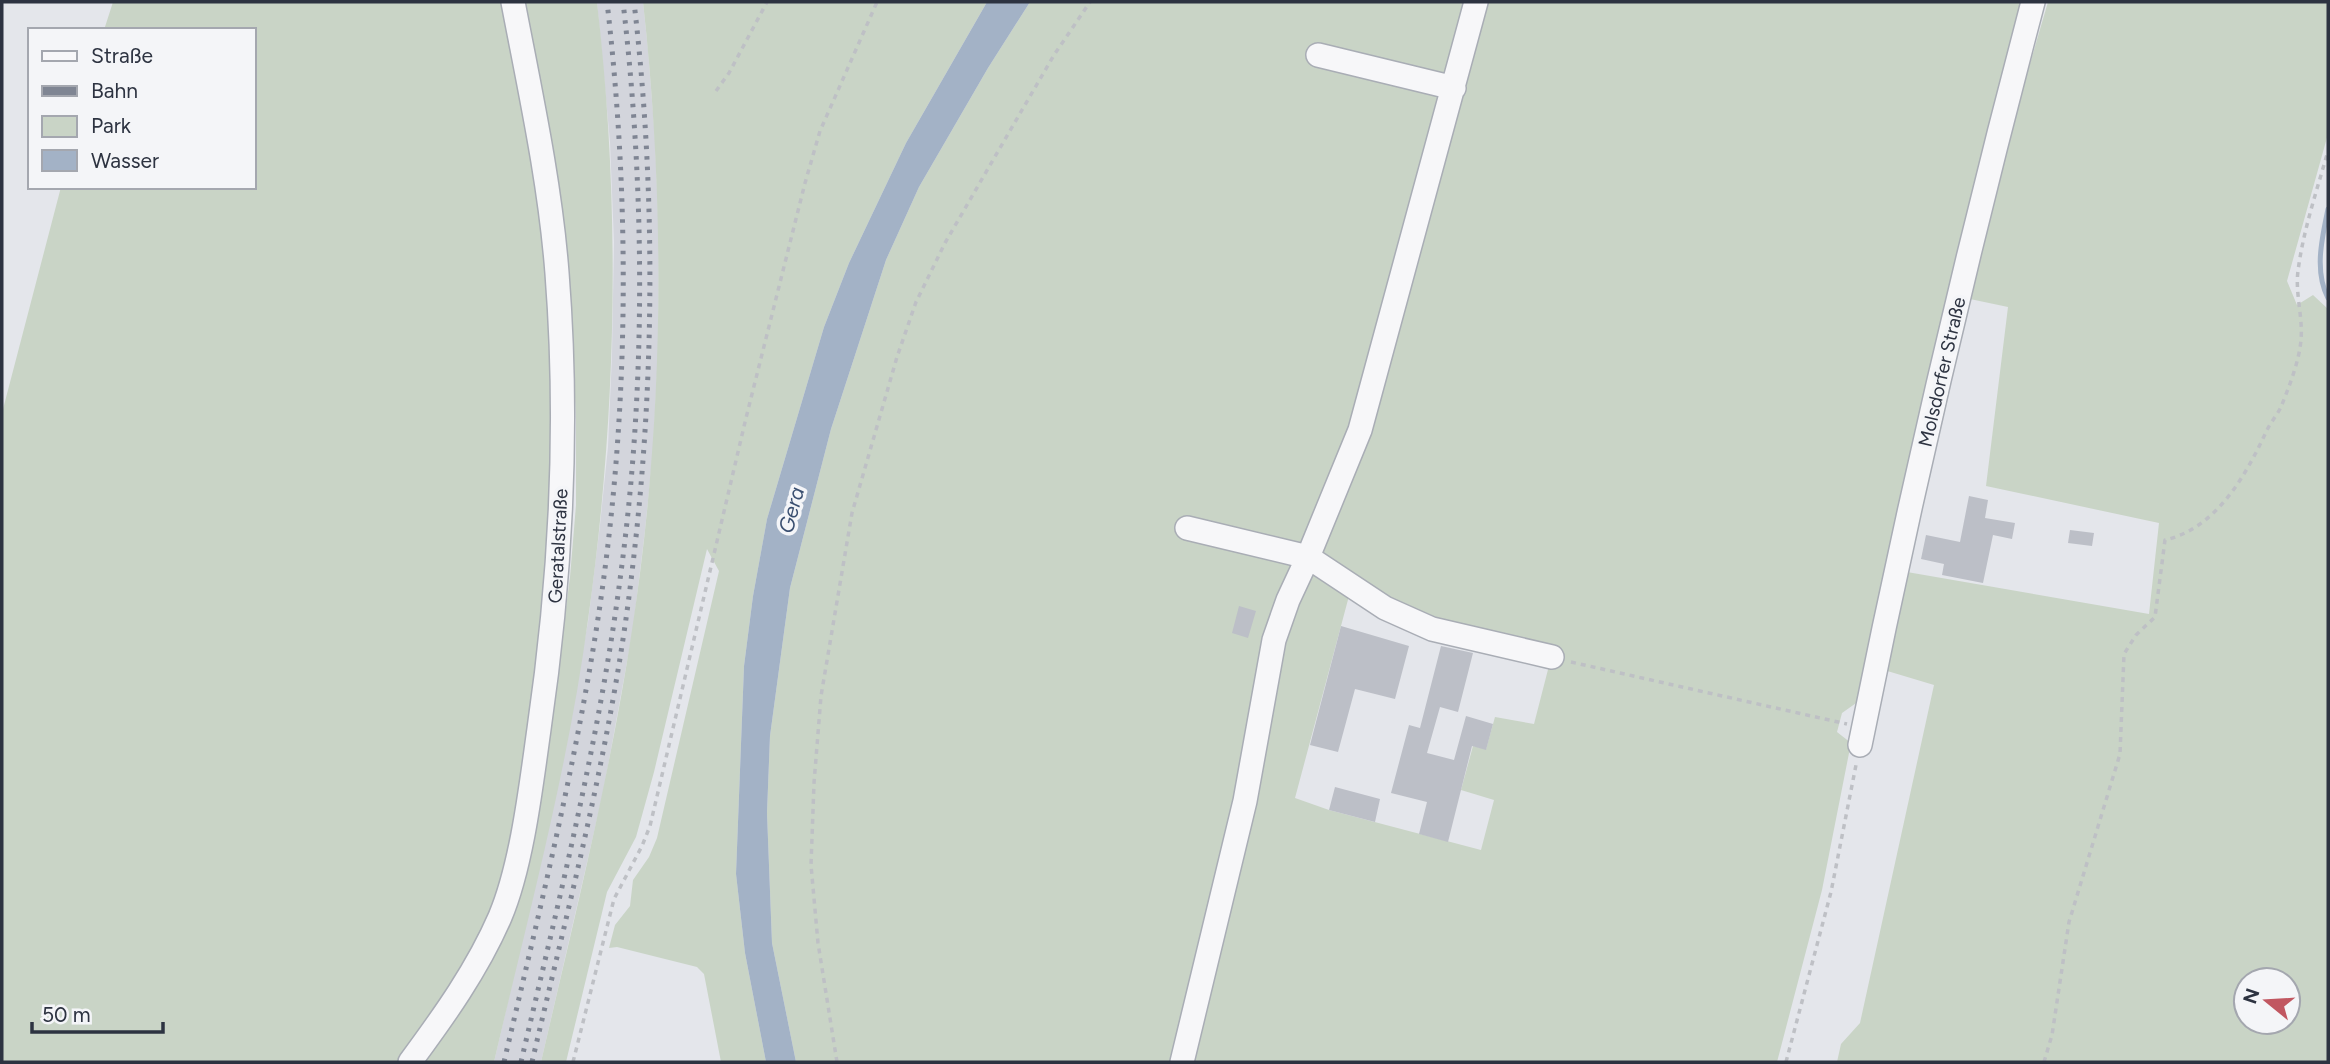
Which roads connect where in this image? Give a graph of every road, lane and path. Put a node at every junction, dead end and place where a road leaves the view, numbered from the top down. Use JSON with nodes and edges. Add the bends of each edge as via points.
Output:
{"nodes":[{"id":1,"x":513,"y":2,"type":"edge"},
{"id":2,"x":767,"y":2,"type":"edge"},
{"id":3,"x":877,"y":2,"type":"edge"},
{"id":4,"x":1090,"y":2,"type":"edge"},
{"id":5,"x":1476,"y":2,"type":"edge"},
{"id":6,"x":2033,"y":2,"type":"edge"},
{"id":7,"x":1318,"y":55,"type":"dead end"},
{"id":8,"x":1454,"y":88,"type":"junction"},
{"id":9,"x":716,"y":91,"type":"dead end"},
{"id":10,"x":2328,"y":151,"type":"edge"},
{"id":11,"x":1187,"y":528,"type":"dead end"},
{"id":12,"x":1308,"y":557,"type":"junction"},
{"id":13,"x":1552,"y":657,"type":"joint"},
{"id":14,"x":1840,"y":722,"type":"dead end"},
{"id":15,"x":1860,"y":745,"type":"joint"},
{"id":16,"x":410,"y":1062,"type":"edge"},
{"id":17,"x":573,"y":1062,"type":"edge"},
{"id":18,"x":837,"y":1062,"type":"edge"},
{"id":19,"x":1182,"y":1062,"type":"edge"},
{"id":20,"x":1786,"y":1062,"type":"edge"},
{"id":21,"x":2044,"y":1062,"type":"edge"}],
"edges":[{"from":1,"to":16,"type":"street","name":"Geratalstraße","via":[[557,272],[562,502],[551,644],[518,854],[501,915],[474,971]]},
{"from":2,"to":9,"type":"path"},
{"from":3,"to":17,"type":"path","via":[[820,131],[805,183],[650,826],[614,899]]},
{"from":4,"to":18,"type":"path","via":[[1054,55],[945,243],[916,303],[852,513],[821,696],[811,865]]},
{"from":5,"to":8,"type":"street"},
{"from":6,"to":15,"type":"street","name":"Molsdorfer Straße","via":[[1987,177]]},
{"from":7,"to":8,"type":"street"},
{"from":8,"to":12,"type":"street","via":[[1360,430]]},
{"from":10,"to":21,"type":"path","via":[[2297,273],[2301,342],[2280,409],[2239,484],[2219,507],[2181,537],[2165,540],[2155,617],[2124,654],[2119,754],[2069,922]]},
{"from":11,"to":12,"type":"street"},
{"from":12,"to":13,"type":"street","via":[[1385,608],[1432,629]]},
{"from":12,"to":19,"type":"street","via":[[1275,640],[1245,801]]},
{"from":13,"to":14,"type":"path"},
{"from":15,"to":20,"type":"path","via":[[1831,892]]}]}
